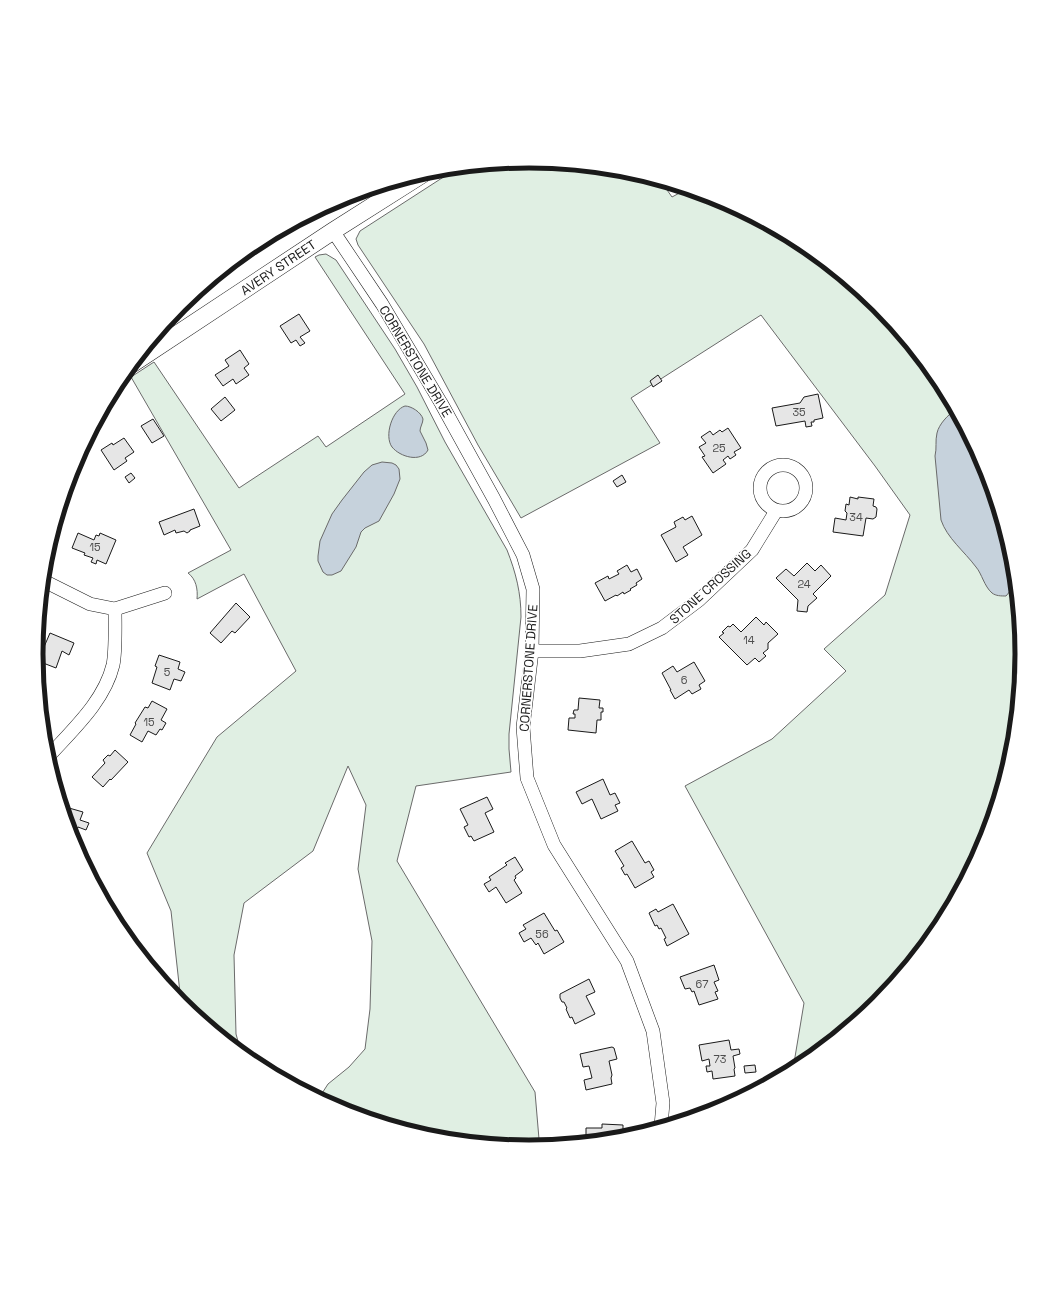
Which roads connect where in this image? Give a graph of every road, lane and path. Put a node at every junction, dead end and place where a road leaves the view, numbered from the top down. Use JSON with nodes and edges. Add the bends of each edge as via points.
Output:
{"nodes":[{"id":1,"x":409,"y":183,"type":"edge"},
{"id":2,"x":333,"y":231,"type":"junction"},
{"id":3,"x":145,"y":355,"type":"edge"},
{"id":4,"x":776,"y":510,"type":"dead end"},
{"id":5,"x":48,"y":583,"type":"edge"},
{"id":6,"x":165,"y":593,"type":"dead end"},
{"id":7,"x":115,"y":610,"type":"junction"},
{"id":8,"x":532,"y":651,"type":"junction"},
{"id":9,"x":53,"y":752,"type":"edge"},
{"id":10,"x":661,"y":1121,"type":"edge"}],
"edges":[{"from":1,"to":2,"type":"main road","name":"AVERY STREET"},
{"from":2,"to":3,"type":"main road","name":"AVERY STREET"},
{"from":2,"to":8,"type":"street","name":"CORNERSTONE DRIVE","via":[[382,304],[441,403],[523,555],[533,589]]},
{"from":4,"to":8,"type":"street","name":"STONE CROSSING","via":[[752,550],[699,600],[662,628],[629,644],[580,651]]},
{"from":5,"to":7,"type":"street","via":[[90,604]]},
{"from":6,"to":7,"type":"street"},
{"from":7,"to":9,"type":"street","via":[[113,664],[107,683],[90,711]]},
{"from":8,"to":10,"type":"street","name":"CORNERSTONE DRIVE","via":[[523,727],[527,778],[554,845],[627,961],[654,1031],[663,1103]]}]}
